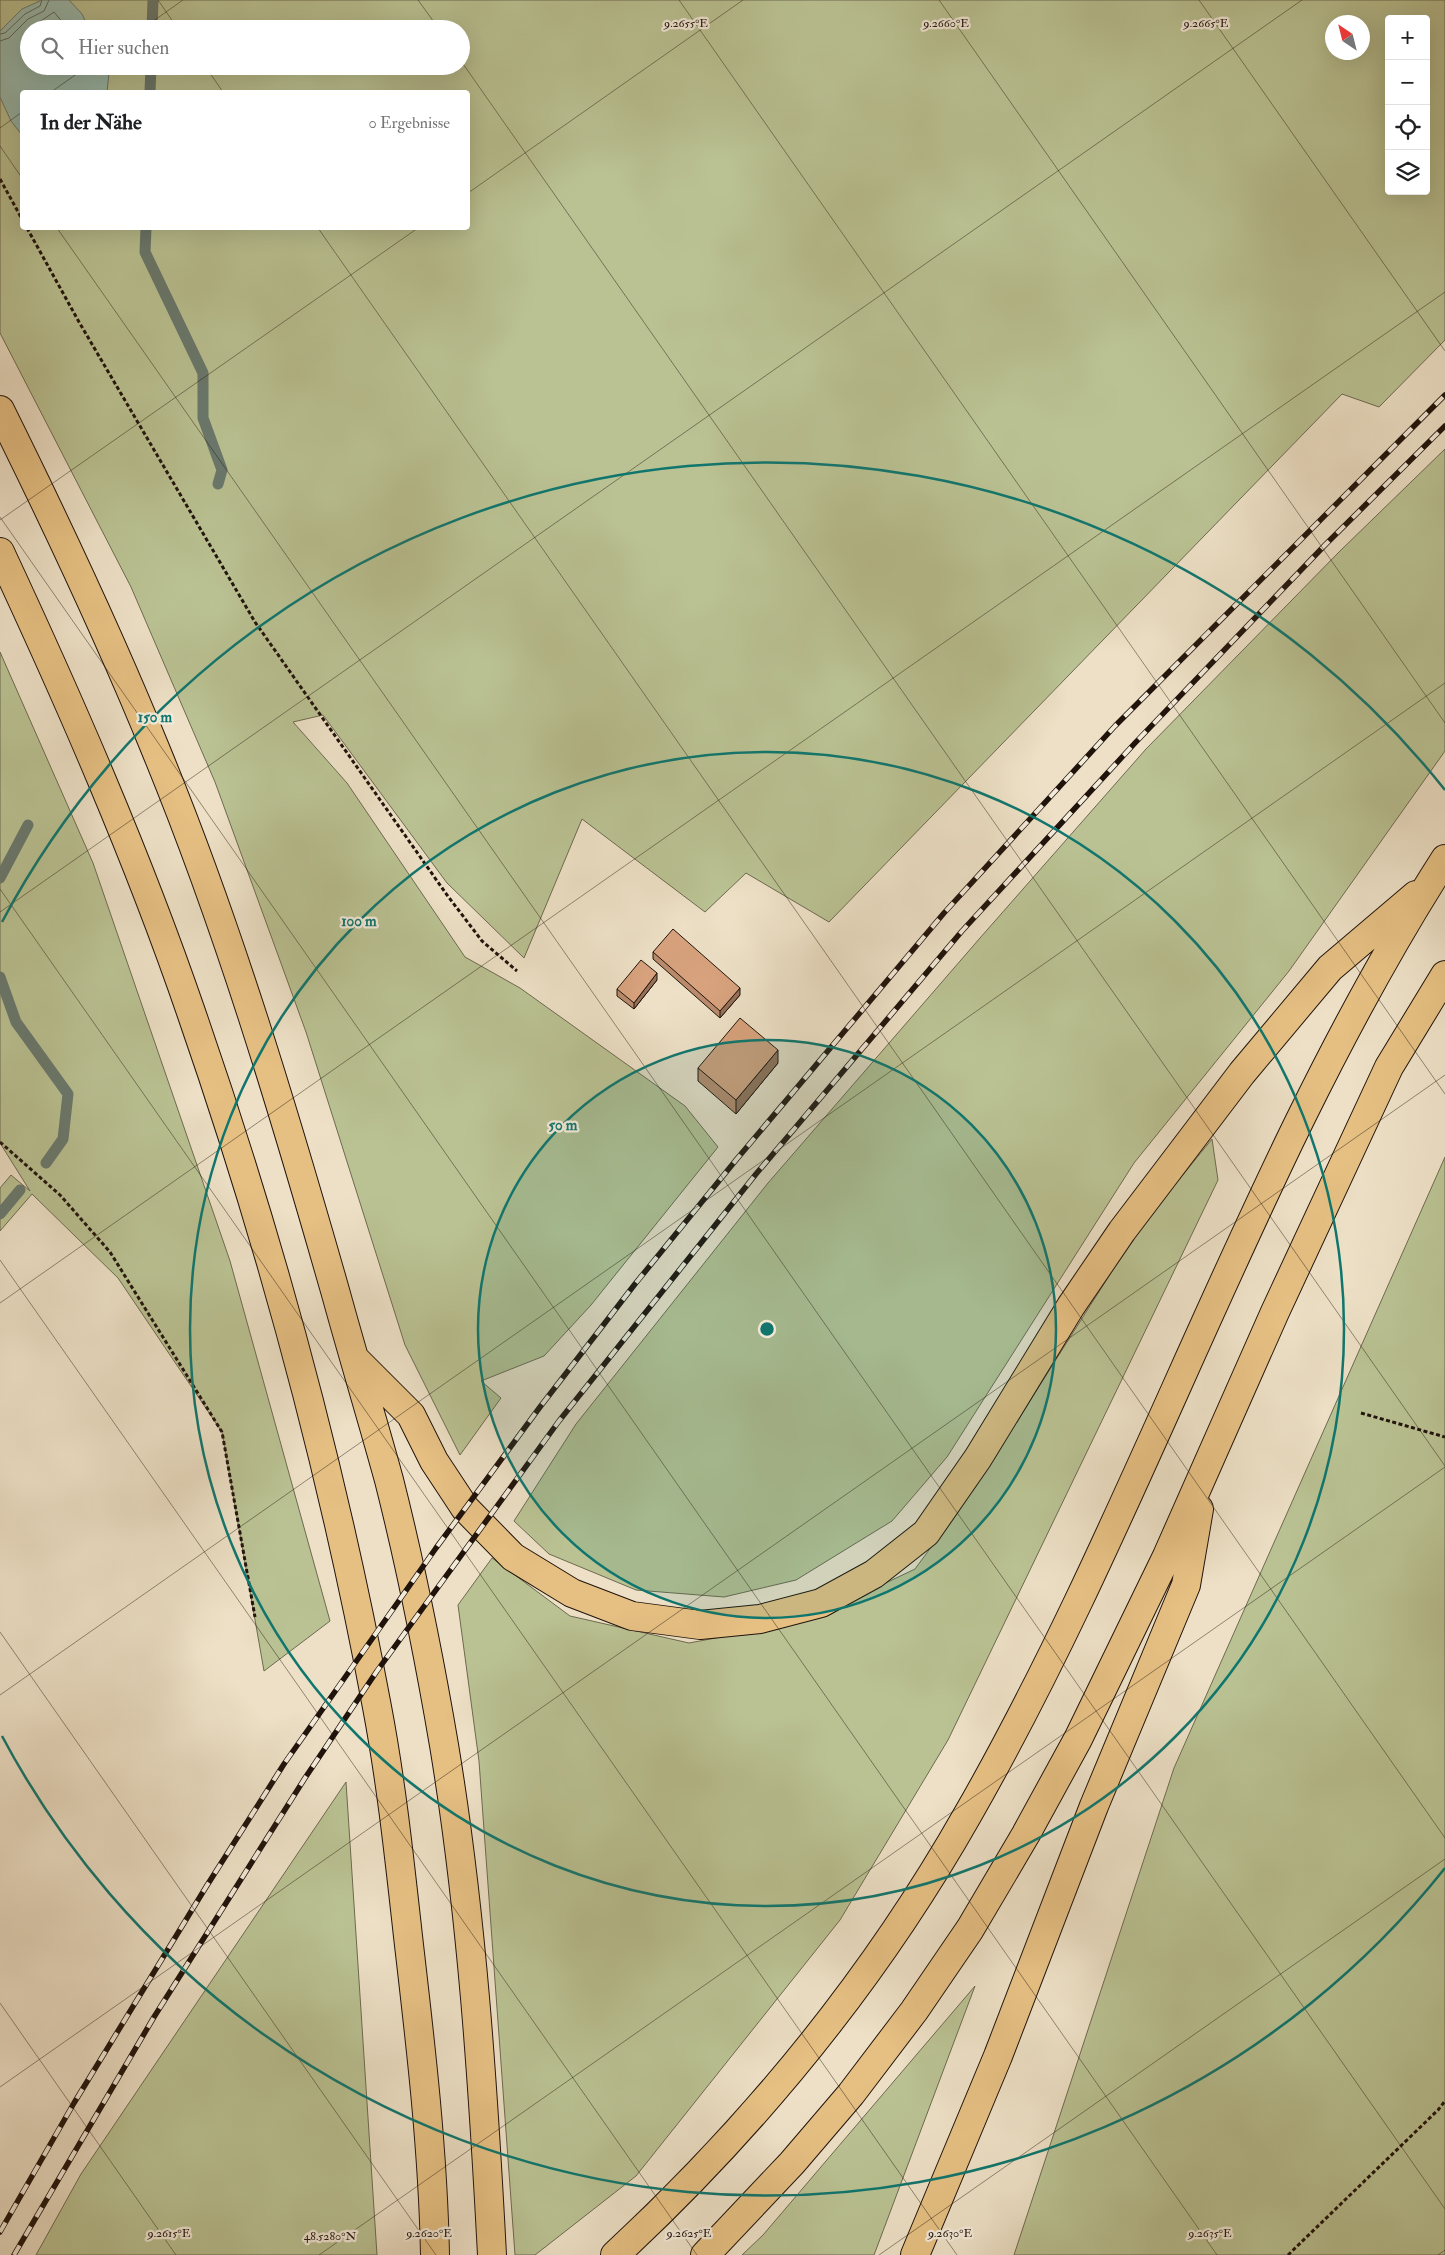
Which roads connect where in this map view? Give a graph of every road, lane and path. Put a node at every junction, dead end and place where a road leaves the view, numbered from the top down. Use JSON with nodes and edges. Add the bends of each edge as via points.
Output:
{"nodes":[{"id":1,"x":0,"y":179,"type":"edge"},
{"id":2,"x":20,"y":216,"type":"edge"},
{"id":3,"x":28,"y":230,"type":"edge"},
{"id":4,"x":0,"y":410,"type":"edge"},
{"id":5,"x":0,"y":552,"type":"edge"},
{"id":6,"x":1445,"y":859,"type":"edge"},
{"id":7,"x":1430,"y":883,"type":"junction"},
{"id":8,"x":517,"y":970,"type":"dead end"},
{"id":9,"x":1445,"y":975,"type":"edge"},
{"id":10,"x":0,"y":1142,"type":"edge"},
{"id":11,"x":353,"y":1357,"type":"junction"},
{"id":12,"x":1361,"y":1413,"type":"dead end"},
{"id":13,"x":1445,"y":1437,"type":"edge"},
{"id":14,"x":1204,"y":1476,"type":"junction"},
{"id":15,"x":255,"y":1617,"type":"dead end"},
{"id":16,"x":1445,"y":2101,"type":"edge"},
{"id":17,"x":435,"y":2255,"type":"edge"},
{"id":18,"x":492,"y":2255,"type":"edge"},
{"id":19,"x":615,"y":2255,"type":"edge"},
{"id":20,"x":704,"y":2255,"type":"edge"},
{"id":21,"x":915,"y":2255,"type":"edge"},
{"id":22,"x":1288,"y":2255,"type":"edge"}],
"edges":[{"from":1,"to":2,"type":"path"},
{"from":3,"to":8,"type":"path","via":[[255,622],[447,895],[482,941]]},
{"from":4,"to":11,"type":"highway","via":[[120,665],[202,871],[289,1129]]},
{"from":5,"to":17,"type":"highway","via":[[111,803],[190,1008],[253,1200],[310,1398],[378,1709],[393,1808],[429,2119]]},
{"from":6,"to":7,"type":"highway"},
{"from":7,"to":11,"type":"highway","via":[[1330,968],[1242,1073],[1071,1306],[978,1458],[926,1533],[874,1574],[821,1603],[760,1620],[700,1625],[632,1616],[572,1593],[514,1557],[465,1508],[434,1461],[410,1415]]},
{"from":7,"to":19,"type":"highway","via":[[1321,1078],[1235,1256],[1068,1626],[967,1816],[914,1903],[789,2072],[721,2150]]},
{"from":9,"to":14,"type":"highway","via":[[1389,1067],[1275,1312]]},
{"from":10,"to":15,"type":"path","via":[[60,1196],[110,1252],[222,1432]]},
{"from":11,"to":18,"type":"highway","via":[[389,1482],[427,1650],[446,1757],[474,1981]]},
{"from":12,"to":13,"type":"path"},
{"from":14,"to":20,"type":"highway","via":[[1078,1739],[970,1929],[857,2086],[768,2190]]},
{"from":14,"to":21,"type":"highway","via":[[1186,1585]]},
{"from":16,"to":22,"type":"path"}]}
